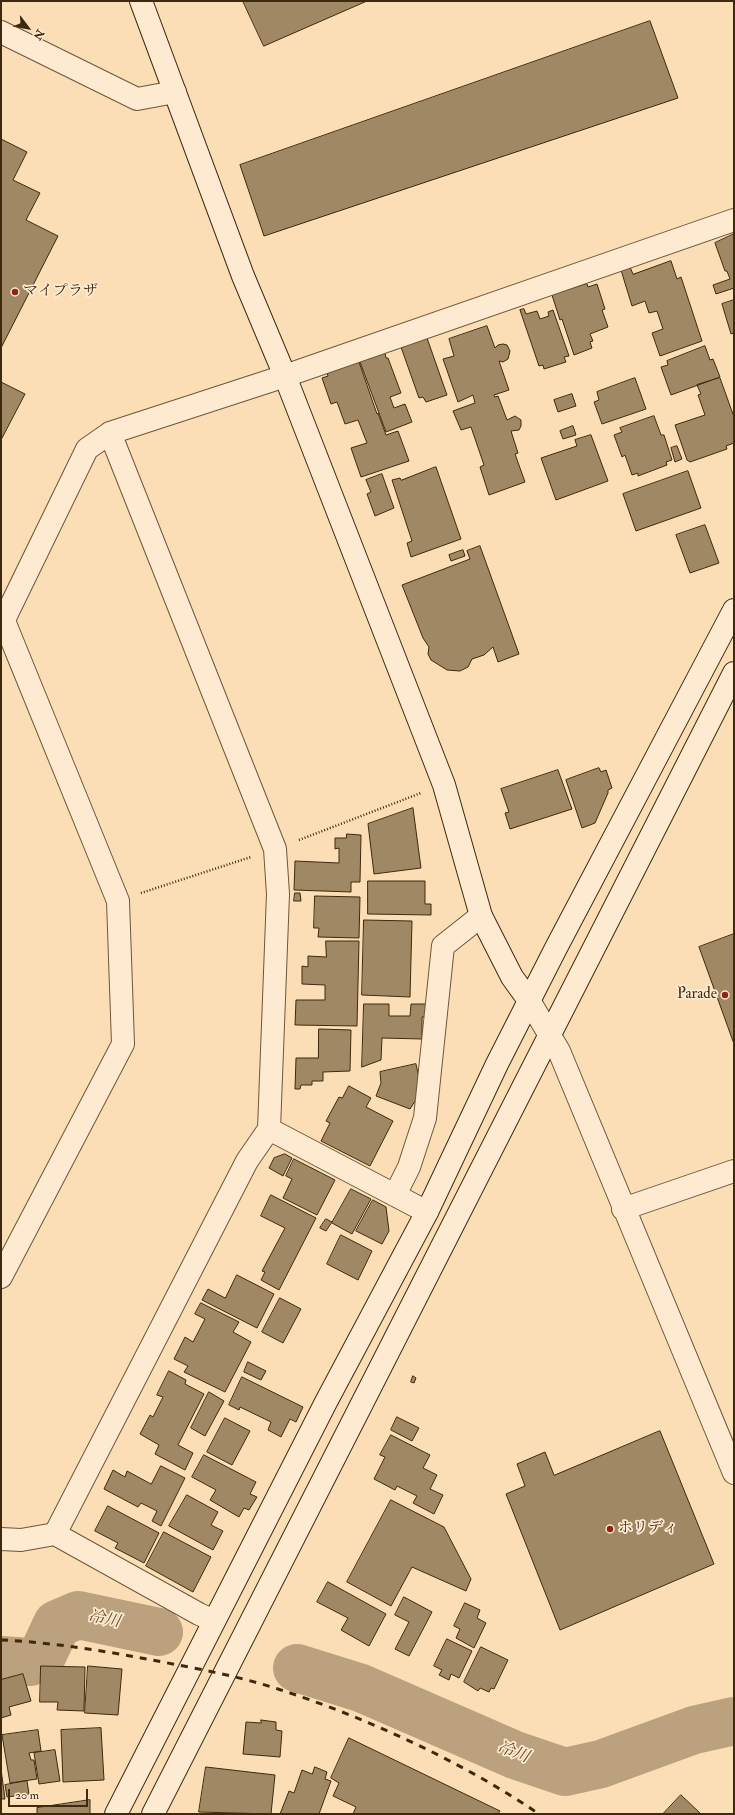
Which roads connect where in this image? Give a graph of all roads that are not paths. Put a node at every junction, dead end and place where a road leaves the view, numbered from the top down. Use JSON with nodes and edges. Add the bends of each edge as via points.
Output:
{"nodes":[{"id":1,"x":141,"y":1,"type":"edge"},
{"id":2,"x":1,"y":32,"type":"edge"},
{"id":3,"x":175,"y":92,"type":"junction"},
{"id":4,"x":734,"y":220,"type":"edge"},
{"id":5,"x":285,"y":376,"type":"junction"},
{"id":6,"x":110,"y":433,"type":"junction"},
{"id":7,"x":734,"y":610,"type":"edge"},
{"id":8,"x":2,"y":624,"type":"edge"},
{"id":9,"x":734,"y":673,"type":"edge"},
{"id":10,"x":481,"y":916,"type":"junction"},
{"id":11,"x":530,"y":1002,"type":"junction"},
{"id":12,"x":549,"y":1036,"type":"junction"},
{"id":13,"x":269,"y":1129,"type":"junction"},
{"id":14,"x":734,"y":1171,"type":"edge"},
{"id":15,"x":395,"y":1196,"type":"junction"},
{"id":16,"x":623,"y":1209,"type":"junction"},
{"id":17,"x":427,"y":1212,"type":"junction"},
{"id":18,"x":1,"y":1277,"type":"edge"},
{"id":19,"x":734,"y":1473,"type":"edge"},
{"id":20,"x":55,"y":1534,"type":"junction"},
{"id":21,"x":1,"y":1539,"type":"edge"},
{"id":22,"x":214,"y":1621,"type":"junction"},
{"id":23,"x":116,"y":1814,"type":"edge"},
{"id":24,"x":153,"y":1814,"type":"edge"}],
"edges":[{"from":1,"to":3,"type":"street"},
{"from":2,"to":3,"type":"street","via":[[137,99]]},
{"from":3,"to":5,"type":"street","via":[[242,276]]},
{"from":4,"to":5,"type":"street"},
{"from":5,"to":6,"type":"street"},
{"from":5,"to":10,"type":"street","via":[[444,785]]},
{"from":6,"to":8,"type":"street","via":[[87,449]]},
{"from":6,"to":13,"type":"street","via":[[275,849],[278,894]]},
{"from":7,"to":11,"type":"street"},
{"from":8,"to":18,"type":"street","via":[[118,901],[123,1044]]},
{"from":9,"to":12,"type":"street"},
{"from":10,"to":11,"type":"street","via":[[512,977]]},
{"from":10,"to":15,"type":"street","via":[[443,946],[425,1118],[409,1167]]},
{"from":11,"to":12,"type":"street"},
{"from":11,"to":17,"type":"street","via":[[497,1064]]},
{"from":12,"to":16,"type":"street","via":[[559,1051]]},
{"from":12,"to":24,"type":"street"},
{"from":13,"to":15,"type":"street"},
{"from":13,"to":20,"type":"street","via":[[247,1161]]},
{"from":14,"to":16,"type":"street"},
{"from":15,"to":17,"type":"street"},
{"from":16,"to":19,"type":"street"},
{"from":17,"to":22,"type":"street"},
{"from":20,"to":21,"type":"street","via":[[21,1540]]},
{"from":20,"to":22,"type":"street"},
{"from":22,"to":23,"type":"street"}]}
